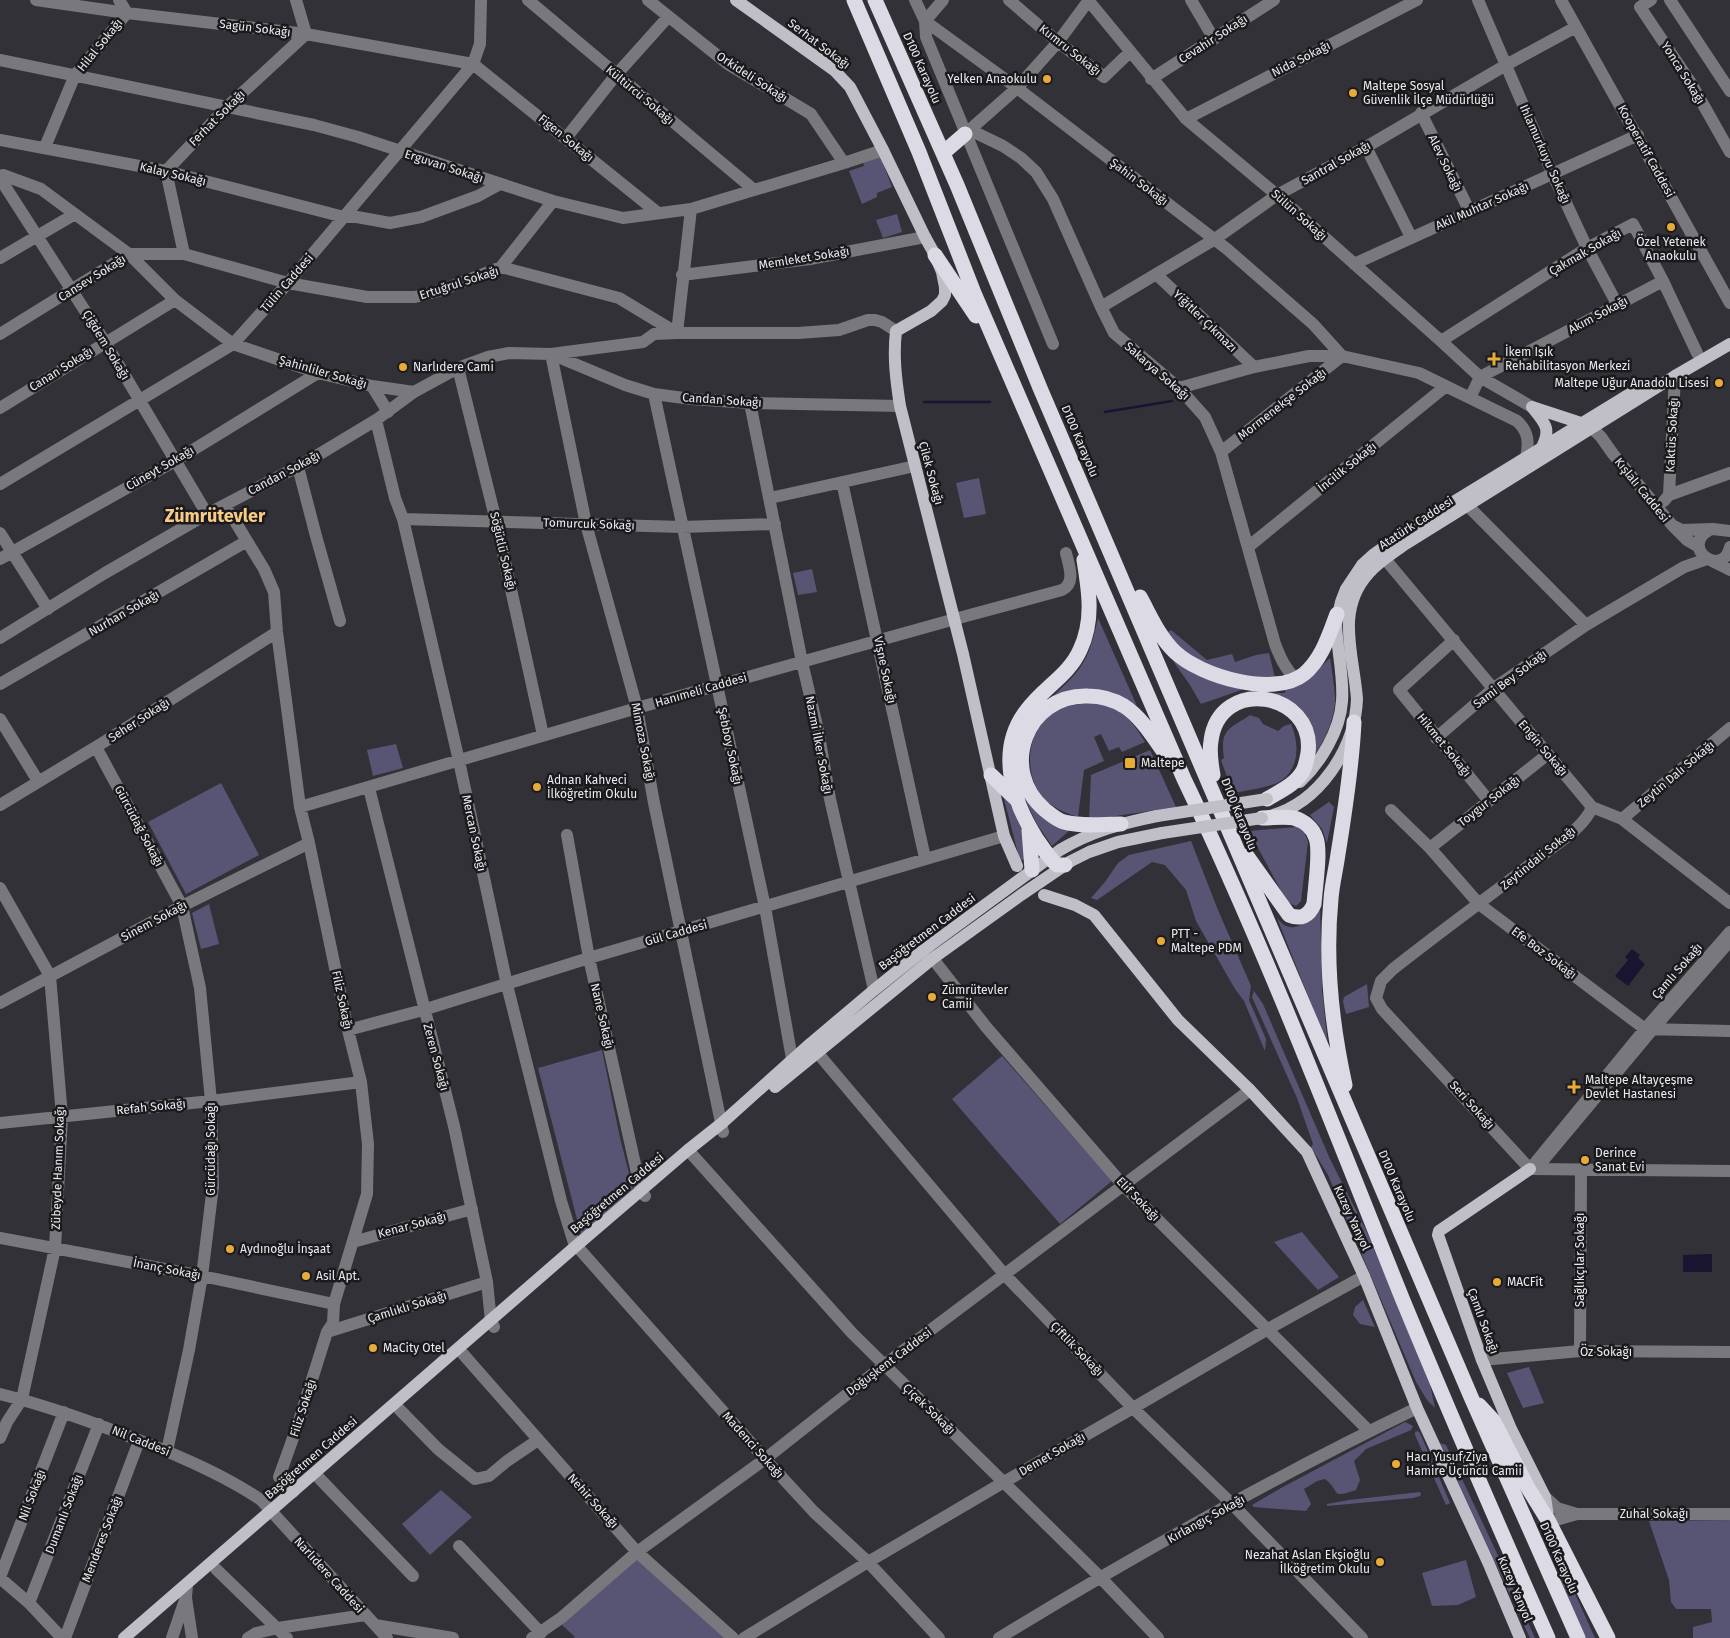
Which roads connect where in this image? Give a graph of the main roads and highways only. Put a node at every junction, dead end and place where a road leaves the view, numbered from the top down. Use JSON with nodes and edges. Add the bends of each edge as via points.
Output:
{"nodes":[{"id":1,"x":736,"y":0,"type":"edge"},
{"id":2,"x":843,"y":0,"type":"edge"},
{"id":3,"x":854,"y":0,"type":"edge"},
{"id":4,"x":875,"y":0,"type":"edge"},
{"id":5,"x":895,"y":96,"type":"junction"},
{"id":6,"x":968,"y":132,"type":"road end"},
{"id":7,"x":943,"y":153,"type":"junction"},
{"id":8,"x":935,"y":255,"type":"junction"},
{"id":9,"x":1730,"y":335,"type":"edge"},
{"id":10,"x":1730,"y":344,"type":"edge"},
{"id":11,"x":1001,"y":356,"type":"junction"},
{"id":12,"x":1582,"y":428,"type":"junction"},
{"id":13,"x":1541,"y":448,"type":"junction"},
{"id":14,"x":1081,"y":542,"type":"junction"},
{"id":15,"x":1109,"y":549,"type":"junction"},
{"id":16,"x":1337,"y":614,"type":"junction"},
{"id":17,"x":1354,"y":722,"type":"junction"},
{"id":18,"x":991,"y":775,"type":"junction"},
{"id":19,"x":1184,"y":779,"type":"junction"},
{"id":20,"x":1216,"y":796,"type":"junction"},
{"id":21,"x":1267,"y":799,"type":"junction"},
{"id":22,"x":1017,"y":800,"type":"junction"},
{"id":23,"x":1157,"y":816,"type":"joint"},
{"id":24,"x":1262,"y":818,"type":"junction"},
{"id":25,"x":1121,"y":824,"type":"junction"},
{"id":26,"x":1028,"y":826,"type":"junction"},
{"id":27,"x":1228,"y":828,"type":"junction"},
{"id":28,"x":1162,"y":833,"type":"joint"},
{"id":29,"x":1049,"y":858,"type":"junction"},
{"id":30,"x":1066,"y":865,"type":"junction"},
{"id":31,"x":1025,"y":868,"type":"junction"},
{"id":32,"x":1044,"y":895,"type":"dead end"},
{"id":33,"x":929,"y":954,"type":"junction"},
{"id":34,"x":814,"y":1047,"type":"junction"},
{"id":35,"x":1353,"y":1120,"type":"junction"},
{"id":36,"x":1530,"y":1169,"type":"road end"},
{"id":37,"x":492,"y":1324,"type":"junction"},
{"id":38,"x":1471,"y":1396,"type":"junction"},
{"id":39,"x":273,"y":1514,"type":"junction"},
{"id":40,"x":1549,"y":1522,"type":"junction"},
{"id":41,"x":187,"y":1591,"type":"junction"},
{"id":42,"x":124,"y":1638,"type":"edge"},
{"id":43,"x":138,"y":1638,"type":"edge"},
{"id":44,"x":1520,"y":1638,"type":"edge"},
{"id":45,"x":1548,"y":1638,"type":"edge"},
{"id":46,"x":1578,"y":1638,"type":"edge"},
{"id":47,"x":1608,"y":1638,"type":"edge"}],
"edges":[{"from":1,"to":8,"type":"main road","name":"Serhat Sokağı","via":[[844,79]]},
{"from":2,"to":5,"type":"highway"},
{"from":3,"to":5,"type":"highway"},
{"from":4,"to":7,"type":"highway","name":"D100 Karayolu"},
{"from":5,"to":11,"type":"highway"},
{"from":6,"to":7,"type":"highway"},
{"from":7,"to":15,"type":"highway","name":"D100 Karayolu"},
{"from":8,"to":11,"type":"highway"},
{"from":8,"to":18,"type":"main road","name":"Çilek Sokağı","via":[[942,272],[945,295],[931,311],[896,331],[894,369],[900,406]]},
{"from":9,"to":12,"type":"main road","name":"Atatürk Caddesi"},
{"from":10,"to":12,"type":"main road","name":"Atatürk Caddesi"},
{"from":11,"to":14,"type":"highway"},
{"from":12,"to":13,"type":"main road","name":"Atatürk Caddesi"},
{"from":12,"to":13,"type":"main road","via":[[1532,407],[1546,429]]},
{"from":12,"to":17,"type":"main road","name":"Atatürk Caddesi","via":[[1468,506],[1404,545],[1367,574],[1348,618],[1356,688]]},
{"from":13,"to":16,"type":"main road","name":"Atatürk Caddesi","via":[[1373,555],[1353,577]]},
{"from":14,"to":19,"type":"highway"},
{"from":14,"to":22,"type":"highway","via":[[1089,590],[1088,627],[1076,659],[1028,708],[1016,729],[1011,745],[1010,768]]},
{"from":15,"to":16,"type":"highway","via":[[1174,652],[1208,672],[1268,684],[1296,679],[1323,650]]},
{"from":15,"to":20,"type":"highway","name":"D100 Karayolu"},
{"from":16,"to":21,"type":"main road","name":"Atatürk Caddesi","via":[[1342,703],[1332,736],[1307,775],[1286,792]]},
{"from":17,"to":24,"type":"main road","name":"Atatürk Caddesi","via":[[1340,757],[1322,784],[1290,807]]},
{"from":17,"to":35,"type":"highway","via":[[1329,930],[1336,1046]]},
{"from":18,"to":22,"type":"highway"},
{"from":18,"to":31,"type":"main road","name":"Çilek Sokağı","via":[[1004,836]]},
{"from":19,"to":25,"type":"highway","via":[[1138,719],[1118,703],[1100,697],[1081,696],[1062,699],[1044,709],[1032,724],[1024,744],[1022,768],[1030,793],[1047,812],[1064,822]]},
{"from":19,"to":45,"type":"highway","via":[[1256,942],[1407,1309]]},
{"from":20,"to":21,"type":"highway","via":[[1210,749],[1216,725],[1233,704],[1255,698],[1270,700],[1292,710],[1303,724],[1308,738],[1303,772]]},
{"from":20,"to":27,"type":"highway","name":"D100 Karayolu"},
{"from":21,"to":23,"type":"main road","name":"Atatürk Caddesi","bridge":true},
{"from":22,"to":26,"type":"highway"},
{"from":23,"to":25,"type":"main road","name":"Başöğretmen Caddesi"},
{"from":24,"to":27,"type":"highway","via":[[1294,818],[1310,827],[1316,836],[1314,904],[1306,916],[1295,918],[1284,911]]},
{"from":24,"to":28,"type":"main road","name":"Atatürk Caddesi","bridge":true},
{"from":25,"to":29,"type":"main road","name":"Başöğretmen Caddesi","via":[[1088,834]]},
{"from":26,"to":29,"type":"highway"},
{"from":26,"to":31,"type":"highway"},
{"from":27,"to":35,"type":"highway","name":"D100 Karayolu"},
{"from":28,"to":30,"type":"main road","name":"Başöğretmen Caddesi","via":[[1099,848]]},
{"from":29,"to":30,"type":"highway","via":[[1057,865]]},
{"from":29,"to":31,"type":"main road","name":"Başöğretmen Caddesi"},
{"from":30,"to":33,"type":"main road","name":"Başöğretmen Caddesi"},
{"from":31,"to":33,"type":"main road","name":"Başöğretmen Caddesi"},
{"from":32,"to":44,"type":"main road","name":"Kuzey Yanyol","via":[[1094,915],[1178,1020],[1250,1090],[1307,1152]]},
{"from":33,"to":34,"type":"main road","name":"Başöğretmen Caddesi"},
{"from":33,"to":34,"type":"main road","name":"Başöğretmen Caddesi","via":[[874,990]]},
{"from":34,"to":37,"type":"main road","name":"Başöğretmen Caddesi"},
{"from":35,"to":38,"type":"highway","name":"D100 Karayolu"},
{"from":36,"to":40,"type":"main road","name":"Çamlı Sokağı","via":[[1438,1233],[1482,1360],[1544,1497]]},
{"from":37,"to":39,"type":"main road","name":"Başöğretmen Caddesi","via":[[293,1492]]},
{"from":37,"to":39,"type":"main road","name":"Başöğretmen Caddesi","via":[[400,1409]]},
{"from":38,"to":40,"type":"highway","via":[[1493,1420]]},
{"from":38,"to":46,"type":"highway","name":"D100 Karayolu"},
{"from":39,"to":41,"type":"main road","name":"Başöğretmen Caddesi"},
{"from":39,"to":41,"type":"main road","name":"Başöğretmen Caddesi","via":[[216,1569]]},
{"from":40,"to":47,"type":"highway"},
{"from":41,"to":42,"type":"main road","name":"Başöğretmen Caddesi"},
{"from":41,"to":43,"type":"main road","name":"Başöğretmen Caddesi"}]}
